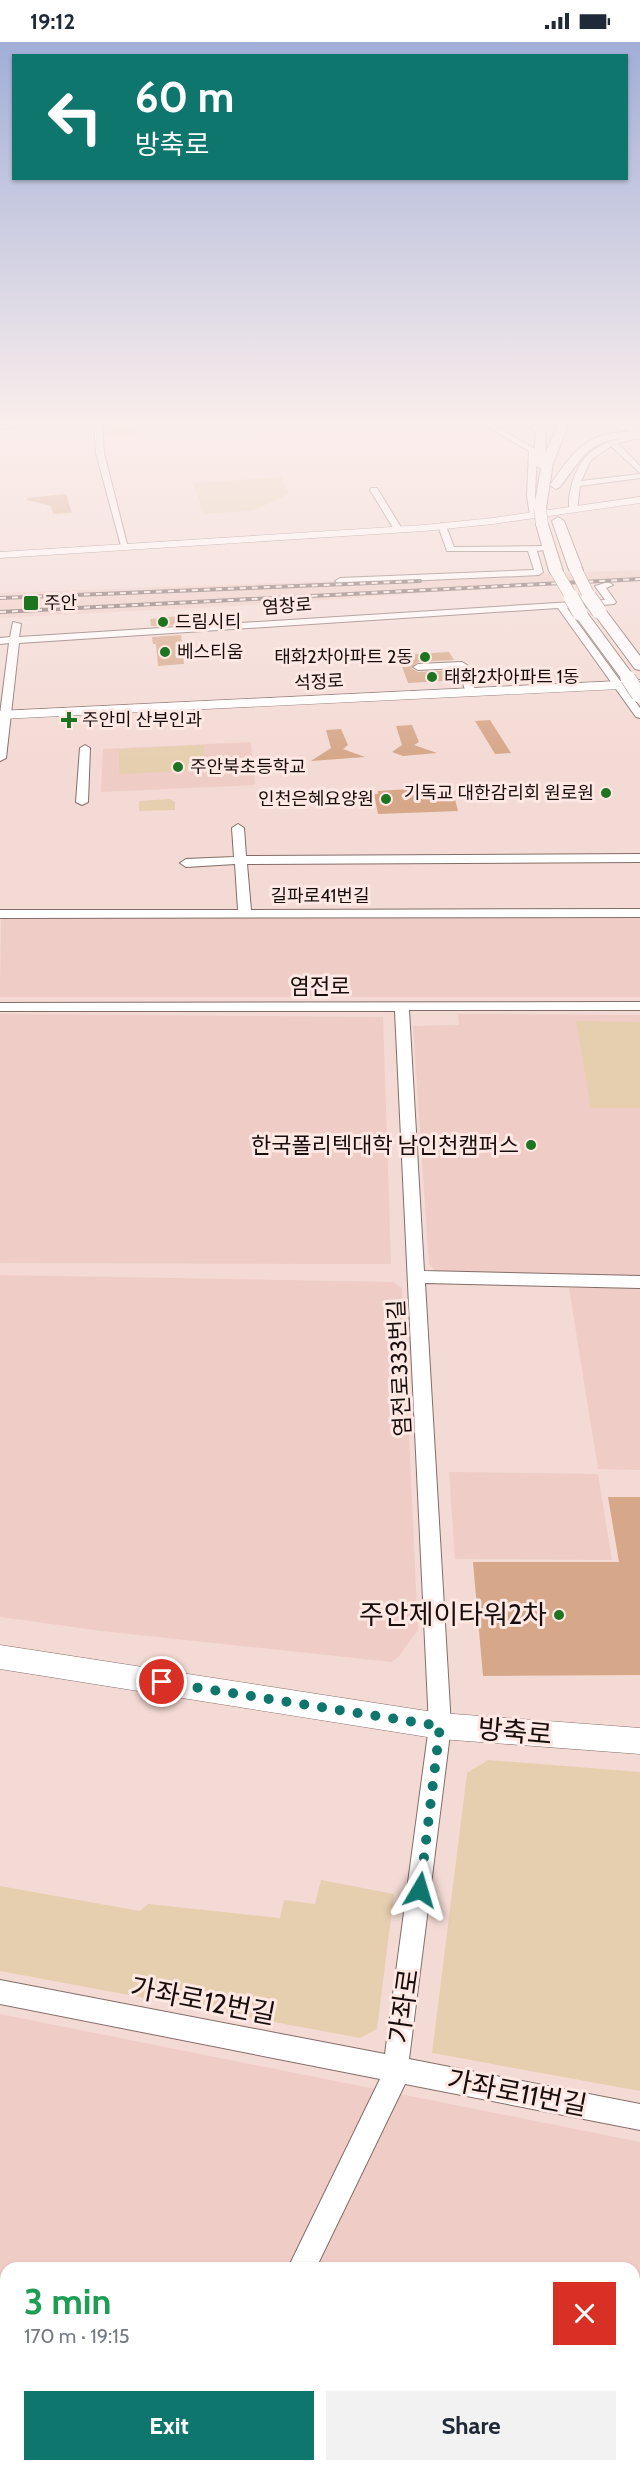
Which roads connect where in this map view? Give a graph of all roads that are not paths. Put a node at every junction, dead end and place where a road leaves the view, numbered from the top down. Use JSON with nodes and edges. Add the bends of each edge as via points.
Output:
{"nodes":[{"id":1,"x":122,"y":534,"type":"edge"},
{"id":2,"x":311,"y":534,"type":"edge"},
{"id":3,"x":445,"y":534,"type":"edge"},
{"id":4,"x":544,"y":534,"type":"edge"},
{"id":5,"x":563,"y":534,"type":"edge"},
{"id":6,"x":125,"y":546,"type":"junction"},
{"id":7,"x":532,"y":548,"type":"junction"},
{"id":8,"x":547,"y":548,"type":"junction"},
{"id":9,"x":0,"y":555,"type":"edge"},
{"id":10,"x":340,"y":581,"type":"dead end"},
{"id":11,"x":608,"y":585,"type":"dead end"},
{"id":12,"x":560,"y":605,"type":"junction"},
{"id":13,"x":16,"y":624,"type":"dead end"},
{"id":14,"x":14,"y":640,"type":"junction"},
{"id":15,"x":0,"y":641,"type":"edge"},
{"id":16,"x":640,"y":666,"type":"edge"},
{"id":17,"x":418,"y":667,"type":"dead end"},
{"id":18,"x":628,"y":682,"type":"edge"},
{"id":19,"x":471,"y":693,"type":"junction"},
{"id":20,"x":640,"y":695,"type":"edge"},
{"id":21,"x":3,"y":715,"type":"edge"},
{"id":22,"x":640,"y":715,"type":"edge"},
{"id":23,"x":85,"y":748,"type":"dead end"},
{"id":24,"x":0,"y":758,"type":"edge"},
{"id":25,"x":82,"y":802,"type":"dead end"},
{"id":26,"x":238,"y":828,"type":"dead end"},
{"id":27,"x":640,"y":858,"type":"edge"},
{"id":28,"x":241,"y":860,"type":"junction"},
{"id":29,"x":186,"y":863,"type":"dead end"},
{"id":30,"x":640,"y":913,"type":"edge"},
{"id":31,"x":0,"y":914,"type":"edge"},
{"id":32,"x":245,"y":914,"type":"junction"},
{"id":33,"x":640,"y":1006,"type":"edge"},
{"id":34,"x":0,"y":1007,"type":"edge"},
{"id":35,"x":402,"y":1007,"type":"junction"},
{"id":36,"x":416,"y":1277,"type":"junction"},
{"id":37,"x":640,"y":1282,"type":"edge"},
{"id":38,"x":0,"y":1657,"type":"edge"},
{"id":39,"x":440,"y":1726,"type":"junction"},
{"id":40,"x":635,"y":1740,"type":"edge"},
{"id":41,"x":0,"y":1992,"type":"edge"},
{"id":42,"x":395,"y":2069,"type":"junction"},
{"id":43,"x":640,"y":2117,"type":"edge"},
{"id":44,"x":305,"y":2262,"type":"edge"}],
"edges":[{"from":1,"to":6,"type":"street"},
{"from":2,"to":6,"type":"main road"},
{"from":3,"to":7,"type":"street","via":[[453,550]]},
{"from":4,"to":8,"type":"highway"},
{"from":5,"to":16,"type":"highway","bridge":true,"via":[[584,589]]},
{"from":6,"to":9,"type":"main road"},
{"from":7,"to":8,"type":"street"},
{"from":7,"to":10,"type":"street","via":[[539,572]]},
{"from":8,"to":18,"type":"highway","bridge":true,"via":[[580,612]]},
{"from":11,"to":12,"type":"street","name":"염창로","via":[[600,586],[611,602]]},
{"from":12,"to":14,"type":"street","name":"염창로"},
{"from":12,"to":18,"type":"street"},
{"from":13,"to":14,"type":"street"},
{"from":14,"to":15,"type":"street","name":"염창로"},
{"from":14,"to":21,"type":"street"},
{"from":17,"to":19,"type":"street","via":[[462,664]]},
{"from":18,"to":19,"type":"main road","name":"석정로"},
{"from":18,"to":20,"type":"highway","bridge":true},
{"from":18,"to":22,"type":"street"},
{"from":19,"to":21,"type":"main road","name":"석정로"},
{"from":21,"to":24,"type":"street"},
{"from":23,"to":25,"type":"street"},
{"from":26,"to":28,"type":"street"},
{"from":27,"to":28,"type":"street"},
{"from":28,"to":29,"type":"street"},
{"from":28,"to":32,"type":"street"},
{"from":30,"to":32,"type":"street","name":"길파로41번길"},
{"from":31,"to":32,"type":"street","name":"길파로41번길"},
{"from":33,"to":35,"type":"street","name":"염전로"},
{"from":34,"to":35,"type":"street","name":"염전로"},
{"from":35,"to":36,"type":"street","name":"염전로333번길"},
{"from":36,"to":37,"type":"street"},
{"from":36,"to":39,"type":"street","name":"염전로333번길"},
{"from":38,"to":39,"type":"main road","name":"방축로"},
{"from":39,"to":40,"type":"main road","name":"방축로"},
{"from":39,"to":42,"type":"street","name":"가좌로"},
{"from":41,"to":42,"type":"street","name":"가좌로12번길"},
{"from":42,"to":43,"type":"street","name":"가좌로11번길"},
{"from":42,"to":44,"type":"street","name":"가좌로","via":[[392,2084]]}]}
